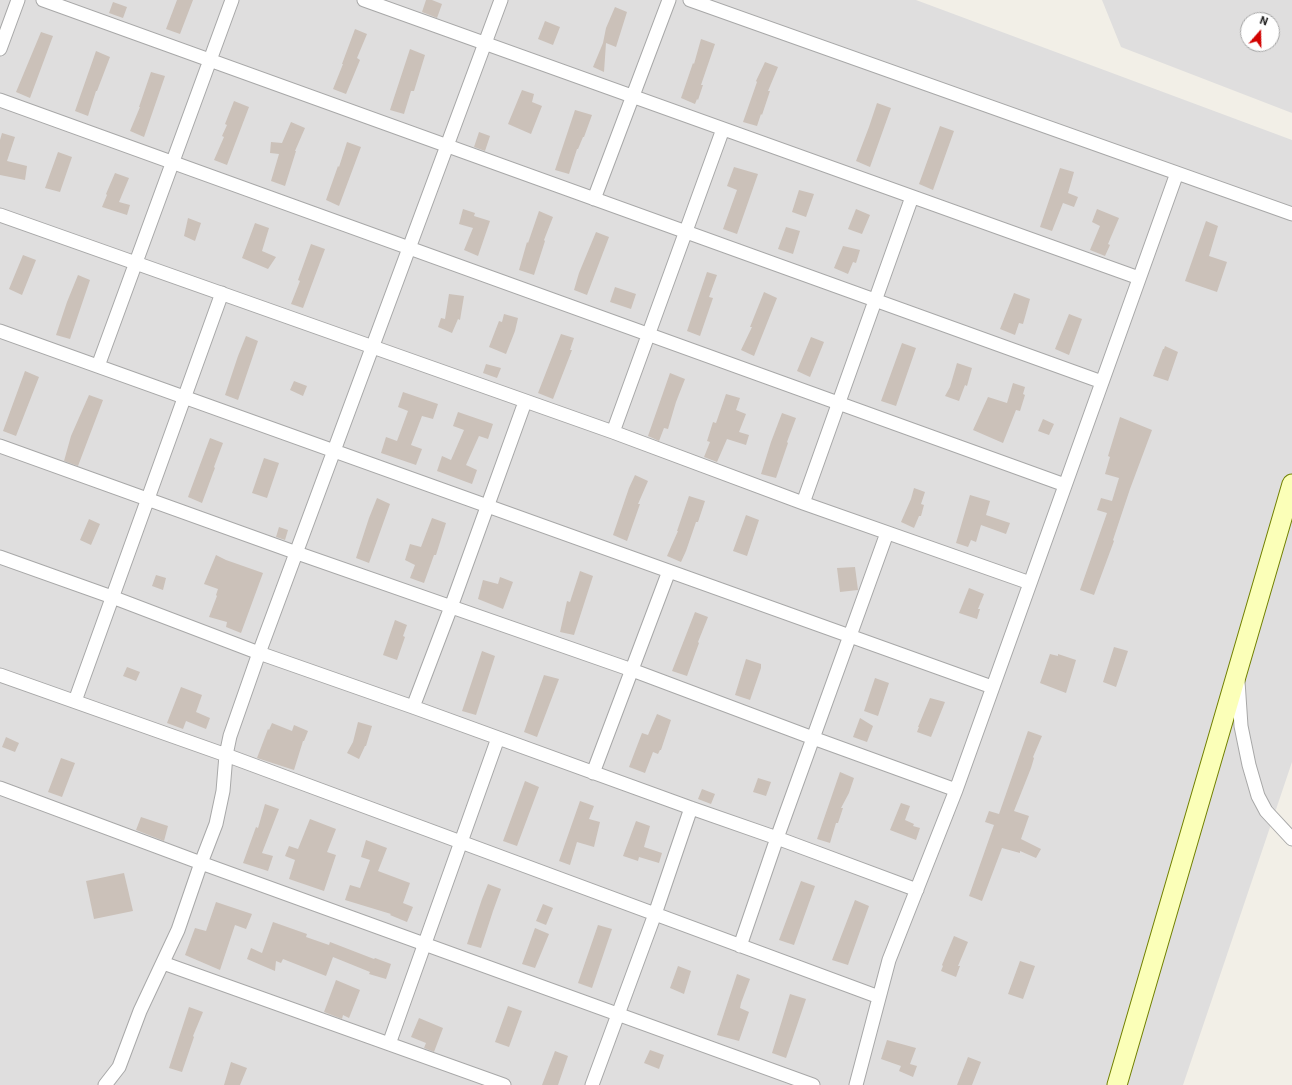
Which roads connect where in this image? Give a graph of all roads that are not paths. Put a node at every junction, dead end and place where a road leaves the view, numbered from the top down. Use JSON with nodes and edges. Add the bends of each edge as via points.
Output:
{"nodes":[{"id":1,"x":18,"y":0,"type":"edge"},
{"id":2,"x":43,"y":0,"type":"edge"},
{"id":3,"x":232,"y":0,"type":"edge"},
{"id":4,"x":364,"y":0,"type":"edge"},
{"id":5,"x":501,"y":0,"type":"edge"},
{"id":6,"x":668,"y":0,"type":"edge"},
{"id":7,"x":690,"y":0,"type":"edge"},
{"id":8,"x":485,"y":43,"type":"junction"},
{"id":9,"x":0,"y":48,"type":"edge"},
{"id":10,"x":210,"y":60,"type":"junction"},
{"id":11,"x":633,"y":96,"type":"junction"},
{"id":12,"x":0,"y":100,"type":"edge"},
{"id":13,"x":724,"y":129,"type":"junction"},
{"id":14,"x":447,"y":146,"type":"junction"},
{"id":15,"x":173,"y":162,"type":"junction"},
{"id":16,"x":1177,"y":173,"type":"junction"},
{"id":17,"x":912,"y":197,"type":"junction"},
{"id":18,"x":594,"y":199,"type":"junction"},
{"id":19,"x":1292,"y":214,"type":"edge"},
{"id":20,"x":0,"y":215,"type":"edge"},
{"id":21,"x":686,"y":232,"type":"junction"},
{"id":22,"x":409,"y":248,"type":"junction"},
{"id":23,"x":135,"y":263,"type":"junction"},
{"id":24,"x":1139,"y":278,"type":"junction"},
{"id":25,"x":222,"y":293,"type":"junction"},
{"id":26,"x":875,"y":300,"type":"junction"},
{"id":27,"x":0,"y":331,"type":"edge"},
{"id":28,"x":649,"y":334,"type":"junction"},
{"id":29,"x":372,"y":346,"type":"junction"},
{"id":30,"x":98,"y":366,"type":"junction"},
{"id":31,"x":1102,"y":382,"type":"junction"},
{"id":32,"x":186,"y":398,"type":"junction"},
{"id":33,"x":525,"y":402,"type":"junction"},
{"id":34,"x":839,"y":403,"type":"junction"},
{"id":35,"x":613,"y":432,"type":"junction"},
{"id":36,"x":0,"y":446,"type":"edge"},
{"id":37,"x":334,"y":451,"type":"junction"},
{"id":38,"x":1292,"y":484,"type":"edge"},
{"id":39,"x":1065,"y":485,"type":"junction"},
{"id":40,"x":147,"y":499,"type":"junction"},
{"id":41,"x":803,"y":503,"type":"junction"},
{"id":42,"x":488,"y":506,"type":"junction"},
{"id":43,"x":886,"y":533,"type":"junction"},
{"id":44,"x":297,"y":553,"type":"junction"},
{"id":45,"x":0,"y":557,"type":"edge"},
{"id":46,"x":669,"y":571,"type":"junction"},
{"id":47,"x":1030,"y":583,"type":"junction"},
{"id":48,"x":112,"y":597,"type":"junction"},
{"id":49,"x":451,"y":606,"type":"junction"},
{"id":50,"x":850,"y":636,"type":"junction"},
{"id":51,"x":259,"y":653,"type":"junction"},
{"id":52,"x":632,"y":670,"type":"junction"},
{"id":53,"x":1237,"y":672,"type":"junction"},
{"id":54,"x":0,"y":675,"type":"edge"},
{"id":55,"x":992,"y":687,"type":"junction"},
{"id":56,"x":75,"y":701,"type":"junction"},
{"id":57,"x":413,"y":707,"type":"junction"},
{"id":58,"x":498,"y":738,"type":"junction"},
{"id":59,"x":813,"y":738,"type":"junction"},
{"id":60,"x":226,"y":755,"type":"junction"},
{"id":61,"x":593,"y":773,"type":"junction"},
{"id":62,"x":0,"y":788,"type":"edge"},
{"id":63,"x":956,"y":790,"type":"junction"},
{"id":64,"x":691,"y":808,"type":"junction"},
{"id":65,"x":777,"y":838,"type":"junction"},
{"id":66,"x":1292,"y":840,"type":"edge"},
{"id":67,"x":461,"y":842,"type":"junction"},
{"id":68,"x":201,"y":863,"type":"junction"},
{"id":69,"x":917,"y":890,"type":"junction"},
{"id":70,"x":655,"y":914,"type":"junction"},
{"id":71,"x":424,"y":944,"type":"junction"},
{"id":72,"x":740,"y":946,"type":"junction"},
{"id":73,"x":164,"y":963,"type":"junction"},
{"id":74,"x":879,"y":997,"type":"junction"},
{"id":75,"x":617,"y":1014,"type":"junction"},
{"id":76,"x":389,"y":1044,"type":"junction"},
{"id":77,"x":105,"y":1085,"type":"edge"},
{"id":78,"x":504,"y":1085,"type":"edge"},
{"id":79,"x":592,"y":1085,"type":"edge"},
{"id":80,"x":813,"y":1085,"type":"edge"},
{"id":81,"x":856,"y":1085,"type":"edge"},
{"id":82,"x":1117,"y":1085,"type":"edge"}],
"edges":[{"from":1,"to":9,"type":"street"},
{"from":2,"to":10,"type":"street"},
{"from":3,"to":10,"type":"street"},
{"from":4,"to":8,"type":"street"},
{"from":5,"to":8,"type":"street"},
{"from":6,"to":11,"type":"street"},
{"from":7,"to":16,"type":"street"},
{"from":8,"to":11,"type":"street"},
{"from":8,"to":14,"type":"street"},
{"from":10,"to":14,"type":"street"},
{"from":10,"to":15,"type":"street"},
{"from":11,"to":13,"type":"street"},
{"from":11,"to":18,"type":"street"},
{"from":12,"to":15,"type":"street"},
{"from":13,"to":17,"type":"street"},
{"from":13,"to":21,"type":"street"},
{"from":14,"to":18,"type":"street"},
{"from":14,"to":22,"type":"street"},
{"from":15,"to":22,"type":"street"},
{"from":15,"to":23,"type":"street"},
{"from":16,"to":19,"type":"street"},
{"from":16,"to":24,"type":"street"},
{"from":17,"to":24,"type":"street"},
{"from":17,"to":26,"type":"street"},
{"from":18,"to":21,"type":"street"},
{"from":20,"to":23,"type":"street"},
{"from":21,"to":26,"type":"street"},
{"from":21,"to":28,"type":"street"},
{"from":22,"to":28,"type":"street"},
{"from":22,"to":29,"type":"street"},
{"from":23,"to":25,"type":"street"},
{"from":23,"to":30,"type":"street"},
{"from":24,"to":31,"type":"street"},
{"from":25,"to":29,"type":"street"},
{"from":25,"to":32,"type":"street"},
{"from":26,"to":31,"type":"street"},
{"from":26,"to":34,"type":"street"},
{"from":27,"to":30,"type":"street"},
{"from":28,"to":34,"type":"street"},
{"from":28,"to":35,"type":"street"},
{"from":29,"to":33,"type":"street"},
{"from":29,"to":37,"type":"street"},
{"from":30,"to":32,"type":"street"},
{"from":31,"to":39,"type":"street"},
{"from":32,"to":37,"type":"street"},
{"from":32,"to":40,"type":"street"},
{"from":33,"to":35,"type":"street"},
{"from":33,"to":42,"type":"street"},
{"from":34,"to":39,"type":"street"},
{"from":34,"to":41,"type":"street"},
{"from":35,"to":41,"type":"street"},
{"from":36,"to":40,"type":"street"},
{"from":37,"to":42,"type":"street"},
{"from":37,"to":44,"type":"street"},
{"from":38,"to":53,"type":"main road"},
{"from":39,"to":47,"type":"street"},
{"from":40,"to":44,"type":"street"},
{"from":40,"to":48,"type":"street"},
{"from":41,"to":43,"type":"street"},
{"from":42,"to":46,"type":"street"},
{"from":42,"to":49,"type":"street"},
{"from":43,"to":47,"type":"street"},
{"from":43,"to":50,"type":"street"},
{"from":44,"to":49,"type":"street"},
{"from":44,"to":51,"type":"street"},
{"from":45,"to":48,"type":"street"},
{"from":46,"to":50,"type":"street"},
{"from":46,"to":52,"type":"street"},
{"from":47,"to":55,"type":"street"},
{"from":48,"to":51,"type":"street"},
{"from":48,"to":56,"type":"street"},
{"from":49,"to":52,"type":"street"},
{"from":49,"to":57,"type":"street"},
{"from":50,"to":55,"type":"street"},
{"from":50,"to":59,"type":"street"},
{"from":51,"to":57,"type":"street"},
{"from":51,"to":60,"type":"street","via":[[230,736]]},
{"from":52,"to":59,"type":"street"},
{"from":52,"to":61,"type":"street"},
{"from":53,"to":66,"type":"street","via":[[1241,726],[1258,796],[1266,811]]},
{"from":53,"to":82,"type":"main road"},
{"from":54,"to":56,"type":"street"},
{"from":55,"to":63,"type":"street"},
{"from":56,"to":60,"type":"street"},
{"from":57,"to":58,"type":"street"},
{"from":58,"to":61,"type":"street"},
{"from":58,"to":67,"type":"street"},
{"from":59,"to":63,"type":"street"},
{"from":59,"to":65,"type":"street"},
{"from":60,"to":67,"type":"street"},
{"from":60,"to":68,"type":"street","via":[[219,812]]},
{"from":61,"to":64,"type":"street"},
{"from":62,"to":68,"type":"street"},
{"from":63,"to":69,"type":"street"},
{"from":64,"to":65,"type":"street"},
{"from":64,"to":70,"type":"street"},
{"from":65,"to":69,"type":"street"},
{"from":65,"to":72,"type":"street"},
{"from":67,"to":70,"type":"street"},
{"from":67,"to":71,"type":"street"},
{"from":68,"to":71,"type":"street"},
{"from":68,"to":73,"type":"street"},
{"from":69,"to":74,"type":"street","via":[[889,960]]},
{"from":70,"to":72,"type":"street"},
{"from":70,"to":75,"type":"street"},
{"from":71,"to":75,"type":"street"},
{"from":71,"to":76,"type":"street"},
{"from":72,"to":74,"type":"street"},
{"from":73,"to":76,"type":"street"},
{"from":73,"to":77,"type":"street","via":[[135,1021],[119,1067]]},
{"from":74,"to":81,"type":"street"},
{"from":75,"to":79,"type":"street"},
{"from":75,"to":80,"type":"street"},
{"from":76,"to":78,"type":"street"}]}
